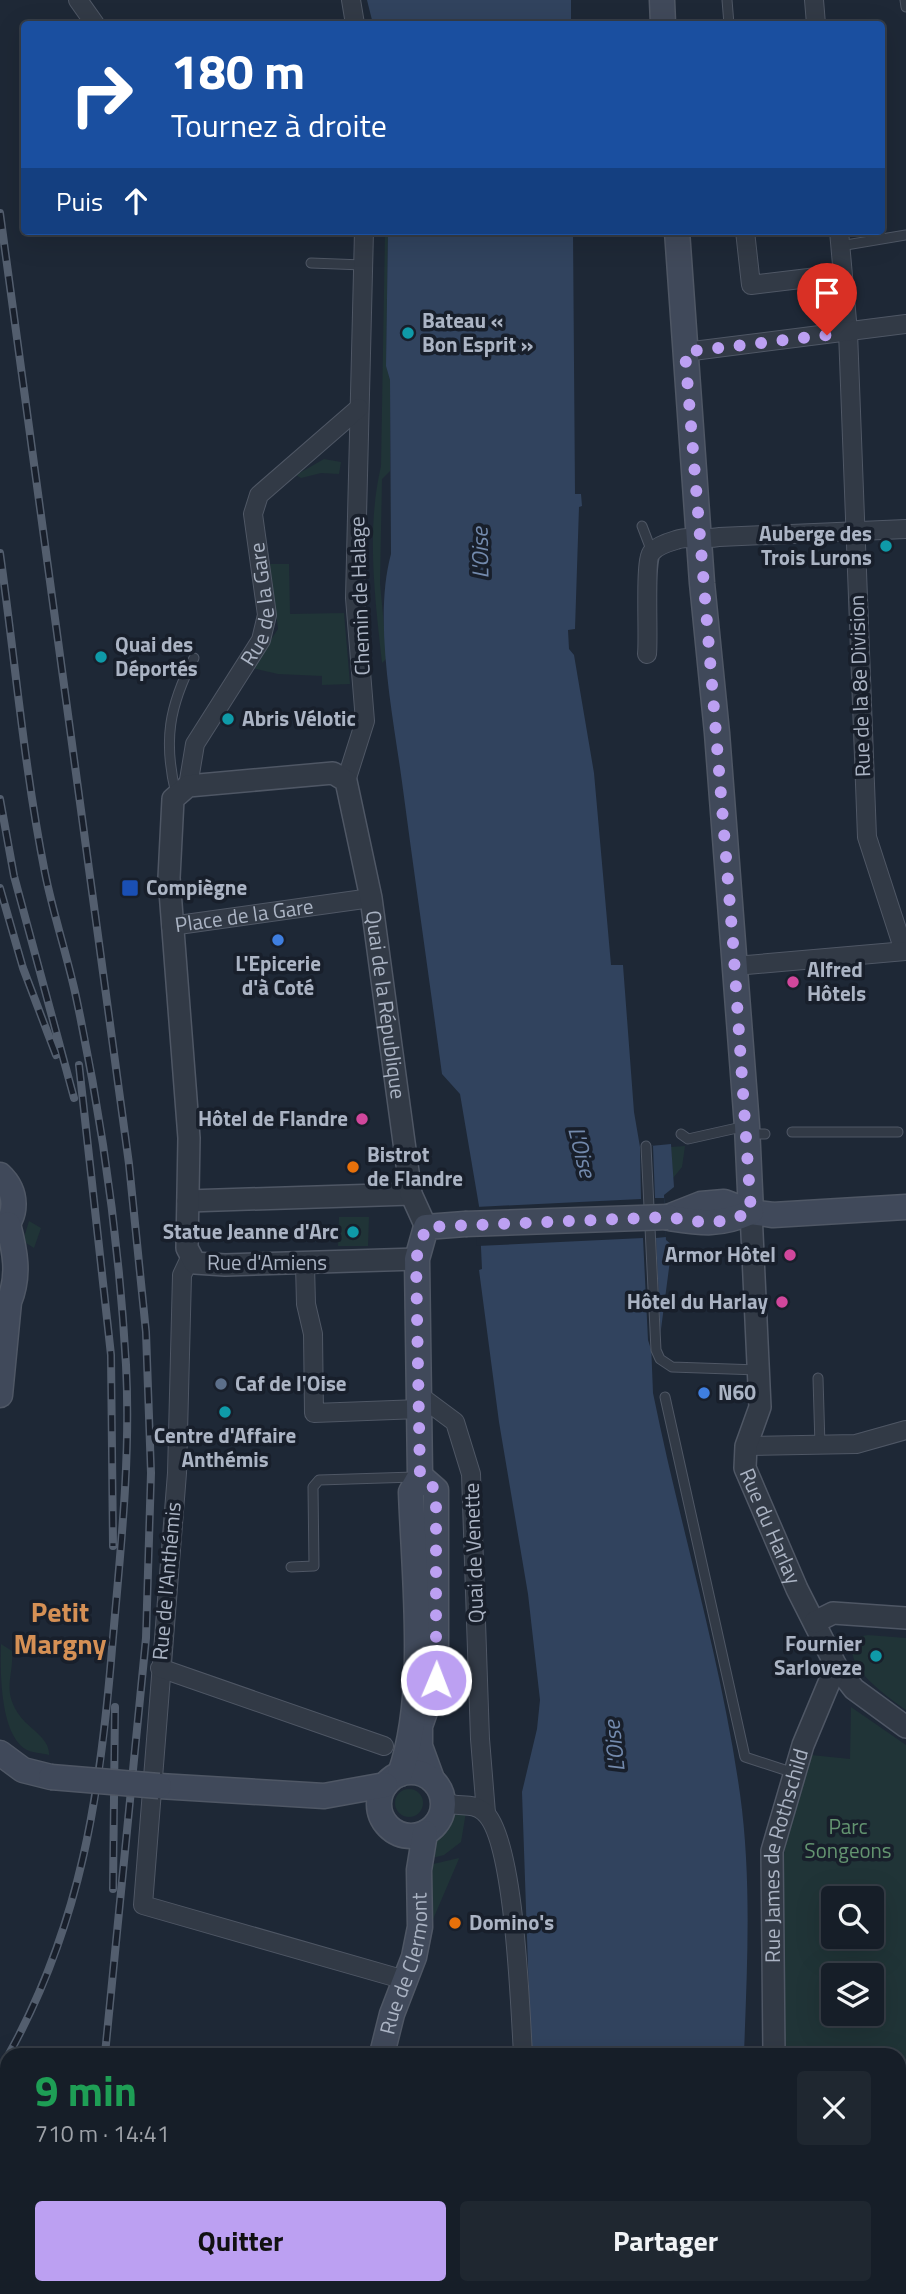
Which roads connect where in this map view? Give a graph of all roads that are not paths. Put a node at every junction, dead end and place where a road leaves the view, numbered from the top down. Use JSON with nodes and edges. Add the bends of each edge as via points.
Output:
{"nodes":[{"id":1,"x":78,"y":0,"type":"edge"},
{"id":2,"x":351,"y":0,"type":"edge"},
{"id":3,"x":662,"y":0,"type":"edge"},
{"id":4,"x":727,"y":0,"type":"edge"},
{"id":5,"x":814,"y":0,"type":"edge"},
{"id":6,"x":905,"y":0,"type":"edge"},
{"id":7,"x":906,"y":7,"type":"edge"},
{"id":8,"x":93,"y":21,"type":"edge"},
{"id":9,"x":354,"y":21,"type":"edge"},
{"id":10,"x":663,"y":21,"type":"edge"},
{"id":11,"x":729,"y":21,"type":"edge"},
{"id":12,"x":816,"y":21,"type":"edge"},
{"id":13,"x":364,"y":235,"type":"edge"},
{"id":14,"x":677,"y":235,"type":"edge"},
{"id":15,"x":745,"y":235,"type":"edge"},
{"id":16,"x":906,"y":235,"type":"edge"},
{"id":17,"x":840,"y":238,"type":"edge"},
{"id":18,"x":311,"y":263,"type":"dead end"},
{"id":19,"x":363,"y":265,"type":"junction"},
{"id":20,"x":842,"y":274,"type":"junction"},
{"id":21,"x":906,"y":324,"type":"edge"},
{"id":22,"x":848,"y":332,"type":"junction"},
{"id":23,"x":685,"y":352,"type":"junction"},
{"id":24,"x":359,"y":408,"type":"junction"},
{"id":25,"x":642,"y":526,"type":"dead end"},
{"id":26,"x":906,"y":529,"type":"edge"},
{"id":27,"x":854,"y":532,"type":"junction"},
{"id":28,"x":700,"y":541,"type":"junction"},
{"id":29,"x":652,"y":552,"type":"junction"},
{"id":30,"x":654,"y":653,"type":"dead end"},
{"id":31,"x":194,"y":658,"type":"dead end"},
{"id":32,"x":346,"y":780,"type":"junction"},
{"id":33,"x":182,"y":790,"type":"junction"},
{"id":34,"x":371,"y":898,"type":"junction"},
{"id":35,"x":171,"y":926,"type":"junction"},
{"id":36,"x":905,"y":951,"type":"edge"},
{"id":37,"x":735,"y":966,"type":"junction"},
{"id":38,"x":753,"y":1131,"type":"junction"},
{"id":39,"x":792,"y":1132,"type":"dead end"},
{"id":40,"x":898,"y":1132,"type":"dead end"},
{"id":41,"x":681,"y":1134,"type":"dead end"},
{"id":42,"x":646,"y":1146,"type":"dead end"},
{"id":43,"x":0,"y":1175,"type":"edge"},
{"id":44,"x":411,"y":1194,"type":"junction"},
{"id":45,"x":188,"y":1201,"type":"junction"},
{"id":46,"x":906,"y":1208,"type":"edge"},
{"id":47,"x":751,"y":1212,"type":"junction"},
{"id":48,"x":426,"y":1227,"type":"junction"},
{"id":49,"x":4,"y":1228,"type":"edge"},
{"id":50,"x":191,"y":1258,"type":"junction"},
{"id":51,"x":416,"y":1259,"type":"junction"},
{"id":52,"x":305,"y":1265,"type":"junction"},
{"id":53,"x":0,"y":1271,"type":"edge"},
{"id":54,"x":9,"y":1302,"type":"junction"},
{"id":55,"x":758,"y":1370,"type":"junction"},
{"id":56,"x":818,"y":1378,"type":"dead end"},
{"id":57,"x":0,"y":1395,"type":"edge"},
{"id":58,"x":664,"y":1397,"type":"dead end"},
{"id":59,"x":420,"y":1403,"type":"junction"},
{"id":60,"x":906,"y":1430,"type":"edge"},
{"id":61,"x":746,"y":1446,"type":"junction"},
{"id":62,"x":820,"y":1446,"type":"junction"},
{"id":63,"x":420,"y":1476,"type":"junction"},
{"id":64,"x":291,"y":1567,"type":"dead end"},
{"id":65,"x":906,"y":1618,"type":"edge"},
{"id":66,"x":815,"y":1622,"type":"junction"},
{"id":67,"x":836,"y":1666,"type":"junction"},
{"id":68,"x":160,"y":1668,"type":"junction"},
{"id":69,"x":906,"y":1727,"type":"edge"},
{"id":70,"x":384,"y":1746,"type":"dead end"},
{"id":71,"x":0,"y":1753,"type":"edge"},
{"id":72,"x":794,"y":1773,"type":"junction"},
{"id":73,"x":432,"y":1779,"type":"junction"},
{"id":74,"x":392,"y":1780,"type":"junction"},
{"id":75,"x":324,"y":1796,"type":"junction"},
{"id":76,"x":444,"y":1801,"type":"junction"},
{"id":77,"x":380,"y":1812,"type":"junction"},
{"id":78,"x":486,"y":1813,"type":"junction"},
{"id":79,"x":398,"y":1833,"type":"junction"},
{"id":80,"x":425,"y":1833,"type":"junction"},
{"id":81,"x":419,"y":1870,"type":"junction"},
{"id":82,"x":405,"y":1980,"type":"junction"},
{"id":83,"x":384,"y":2048,"type":"edge"},
{"id":84,"x":522,"y":2048,"type":"edge"},
{"id":85,"x":774,"y":2048,"type":"edge"}],
"edges":[{"from":1,"to":8,"type":"street"},
{"from":2,"to":9,"type":"street"},
{"from":3,"to":10,"type":"main road"},
{"from":4,"to":11,"type":"lane"},
{"from":5,"to":12,"type":"street"},
{"from":6,"to":7,"type":"lane"},
{"from":13,"to":19,"type":"street","name":"Chemin de Halage"},
{"from":14,"to":23,"type":"main road"},
{"from":15,"to":20,"type":"street","via":[[751,285]]},
{"from":16,"to":17,"type":"lane"},
{"from":17,"to":20,"type":"street","name":"Rue de la 8e Division"},
{"from":18,"to":19,"type":"lane"},
{"from":19,"to":24,"type":"street","name":"Chemin de Halage"},
{"from":20,"to":22,"type":"street","name":"Rue de la 8e Division"},
{"from":21,"to":22,"type":"street"},
{"from":22,"to":23,"type":"street"},
{"from":22,"to":27,"type":"street","name":"Rue de la 8e Division"},
{"from":23,"to":28,"type":"main road"},
{"from":24,"to":32,"type":"street","name":"Chemin de Halage","via":[[355,598],[365,721]]},
{"from":24,"to":33,"type":"street","name":"Rue de la Gare","via":[[259,495],[253,514],[267,615],[261,640],[195,744]]},
{"from":25,"to":29,"type":"lane"},
{"from":26,"to":27,"type":"street"},
{"from":27,"to":28,"type":"street"},
{"from":27,"to":36,"type":"street","name":"Rue de la 8e Division","via":[[867,837]]},
{"from":28,"to":29,"type":"street","via":[[679,538]]},
{"from":28,"to":37,"type":"main road"},
{"from":29,"to":30,"type":"street","via":[[646,565]]},
{"from":31,"to":33,"type":"lane","via":[[170,714],[169,738]]},
{"from":32,"to":33,"type":"street","via":[[333,773]]},
{"from":32,"to":34,"type":"street","name":"Quai de la République"},
{"from":33,"to":35,"type":"street","name":"Place de la Gare","via":[[170,817]]},
{"from":34,"to":35,"type":"street","name":"Place de la Gare"},
{"from":34,"to":44,"type":"street","name":"Quai de la République"},
{"from":35,"to":45,"type":"street","via":[[189,1138]]},
{"from":36,"to":37,"type":"street"},
{"from":37,"to":38,"type":"main road"},
{"from":38,"to":41,"type":"lane","via":[[688,1139]]},
{"from":38,"to":47,"type":"main road"},
{"from":39,"to":40,"type":"lane"},
{"from":42,"to":55,"type":"lane","via":[[660,1359],[672,1367]]},
{"from":43,"to":49,"type":"main road","via":[[14,1204]]},
{"from":44,"to":45,"type":"street"},
{"from":44,"to":48,"type":"street","name":"Quai de la République"},
{"from":45,"to":50,"type":"street","name":"Rue d'Amiens"},
{"from":46,"to":47,"type":"main road"},
{"from":47,"to":48,"type":"main road","bridge":true,"via":[[730,1221],[704,1223],[668,1217]]},
{"from":47,"to":55,"type":"street","name":"Rue du Harlay"},
{"from":48,"to":51,"type":"main road"},
{"from":49,"to":54,"type":"main road","via":[[17,1259]]},
{"from":50,"to":52,"type":"street","name":"Rue d'Amiens","via":[[204,1264]]},
{"from":50,"to":68,"type":"street","name":"Rue de l'Anthémis","via":[[182,1275],[177,1472]]},
{"from":51,"to":52,"type":"street","name":"Rue d'Amiens"},
{"from":51,"to":59,"type":"main road"},
{"from":52,"to":59,"type":"street","via":[[313,1334],[314,1413]]},
{"from":53,"to":54,"type":"main road","via":[[2,1292]]},
{"from":54,"to":57,"type":"main road"},
{"from":55,"to":61,"type":"street","name":"Rue du Harlay","via":[[760,1407]]},
{"from":56,"to":62,"type":"lane"},
{"from":58,"to":72,"type":"lane","via":[[745,1757]]},
{"from":59,"to":63,"type":"main road"},
{"from":59,"to":78,"type":"street","name":"Quai de Venette","via":[[455,1422],[471,1474]]},
{"from":60,"to":62,"type":"street","via":[[856,1444]]},
{"from":61,"to":62,"type":"street"},
{"from":61,"to":66,"type":"street","name":"Rue du Harlay","via":[[745,1468]]},
{"from":63,"to":64,"type":"lane","via":[[319,1480],[313,1488],[314,1566]]},
{"from":63,"to":73,"type":"main road","via":[[436,1490],[436,1680],[420,1726]]},
{"from":63,"to":74,"type":"main road","via":[[411,1492],[417,1664],[409,1746]]},
{"from":65,"to":66,"type":"street","via":[[833,1614]]},
{"from":66,"to":67,"type":"street","name":"Rue du Harlay"},
{"from":67,"to":69,"type":"street","name":"Rue du Harlay","via":[[854,1689]]},
{"from":67,"to":72,"type":"street","name":"Rue James de Rothschild"},
{"from":68,"to":70,"type":"street"},
{"from":68,"to":82,"type":"street","name":"Rue de l'Anthémis","via":[[143,1905]]},
{"from":71,"to":75,"type":"main road","bridge":true,"via":[[23,1770],[51,1777]]},
{"from":72,"to":85,"type":"street","name":"Rue James de Rothschild","via":[[772,1851]]},
{"from":73,"to":74,"type":"main road","via":[[417,1772]]},
{"from":73,"to":76,"type":"main road"},
{"from":74,"to":75,"type":"main road"},
{"from":74,"to":77,"type":"main road","via":[[381,1794]]},
{"from":75,"to":77,"type":"main road"},
{"from":76,"to":78,"type":"street","via":[[471,1805]]},
{"from":76,"to":80,"type":"main road","via":[[439,1820]]},
{"from":77,"to":79,"type":"main road"},
{"from":78,"to":84,"type":"street","name":"Quai de Venette","via":[[498,1835],[507,1870]]},
{"from":79,"to":80,"type":"main road"},
{"from":79,"to":81,"type":"main road","name":"Rue de Clermont"},
{"from":80,"to":81,"type":"main road","name":"Rue de Clermont"},
{"from":81,"to":82,"type":"main road","name":"Rue de Clermont","via":[[420,1927]]},
{"from":82,"to":83,"type":"main road","name":"Rue de Clermont"}]}
